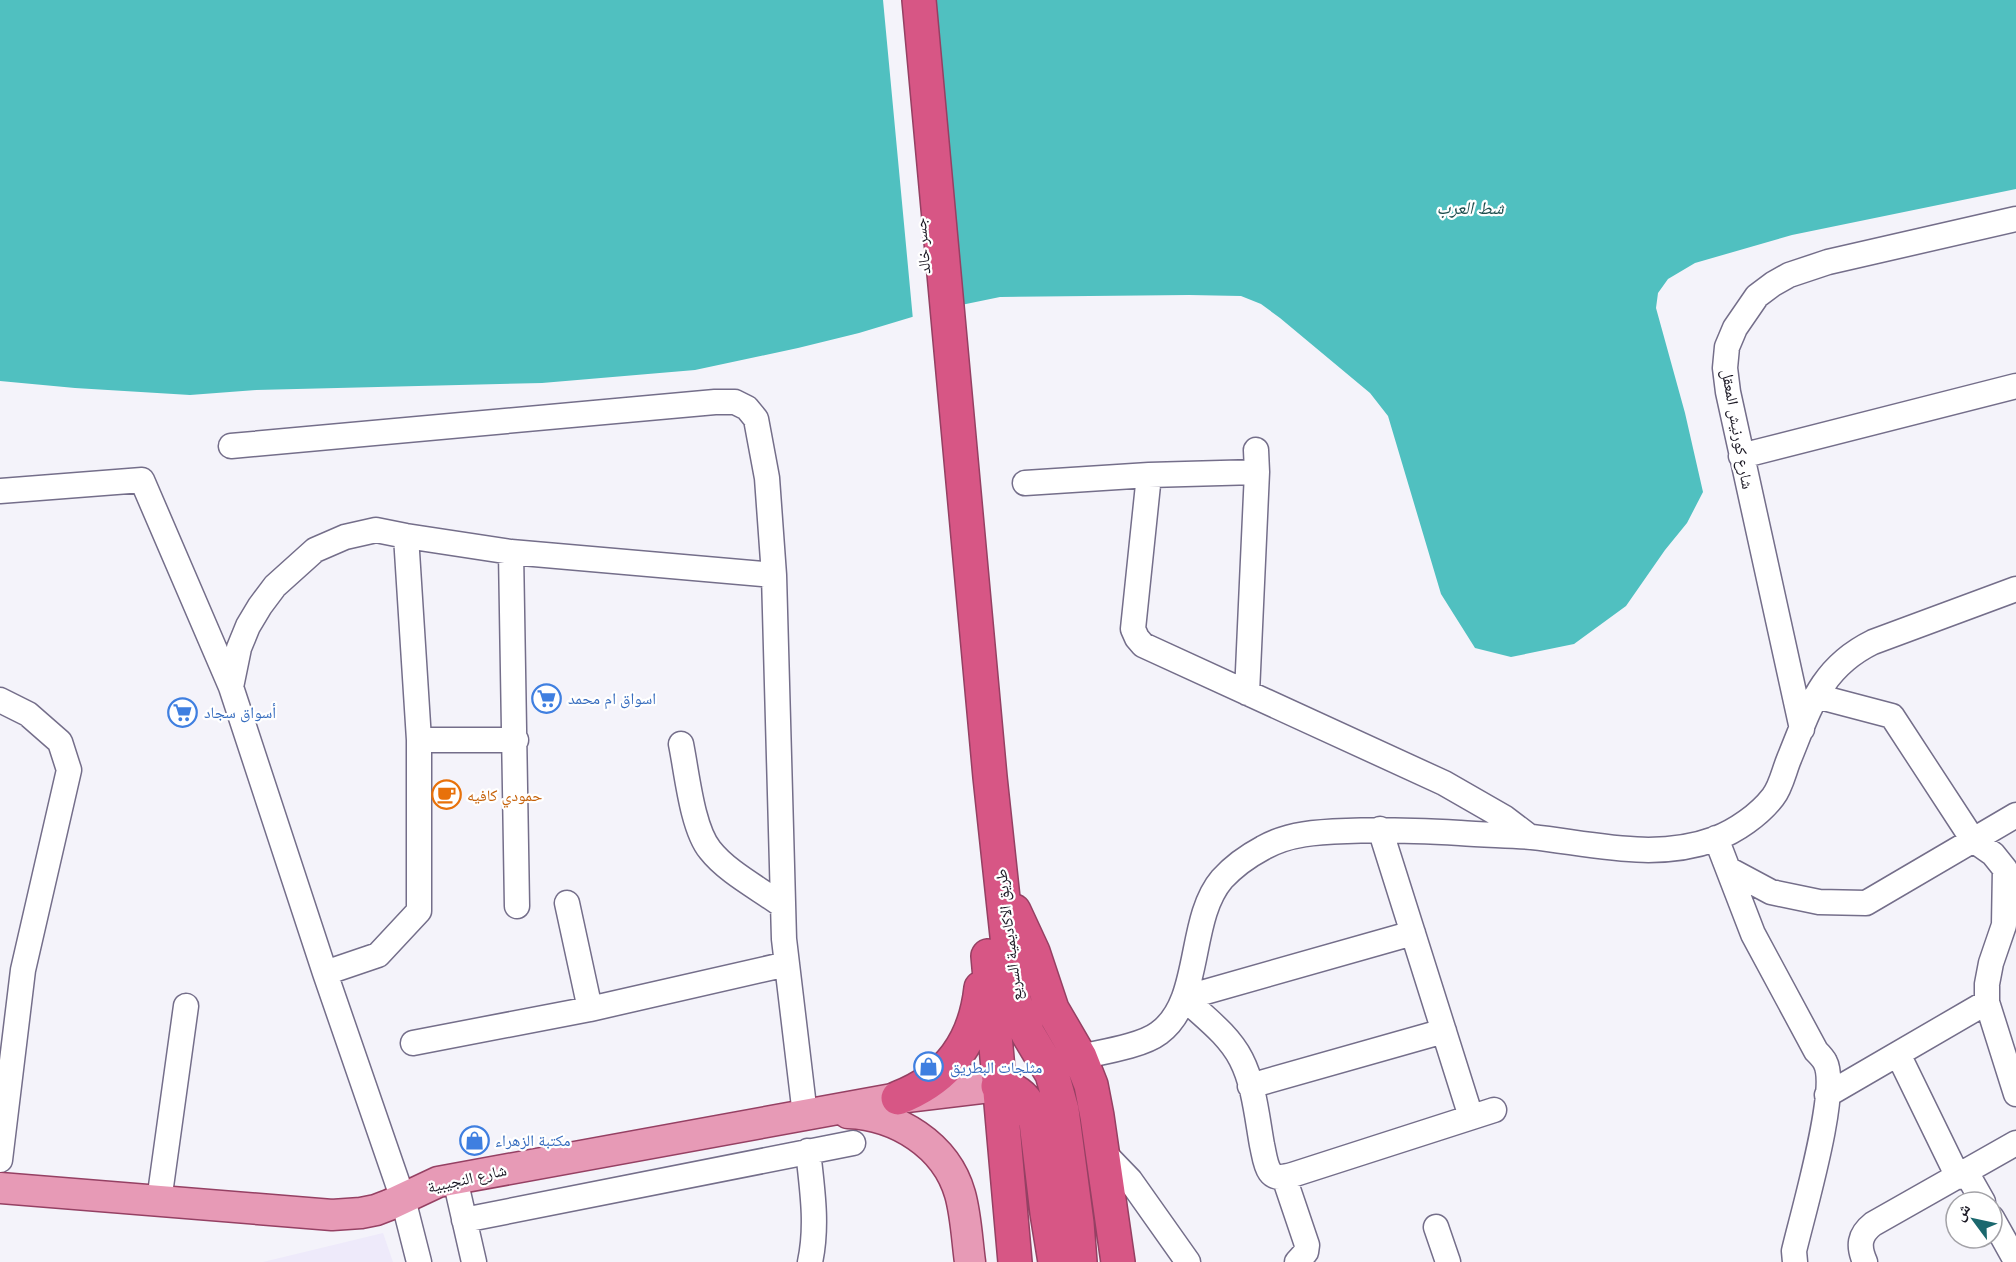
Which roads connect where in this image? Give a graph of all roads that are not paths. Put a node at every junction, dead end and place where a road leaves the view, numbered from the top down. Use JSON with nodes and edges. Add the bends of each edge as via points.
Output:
{"nodes":[{"id":1,"x":899,"y":0,"type":"edge"},
{"id":2,"x":920,"y":0,"type":"edge"},
{"id":3,"x":2016,"y":219,"type":"edge"},
{"id":4,"x":2016,"y":386,"type":"edge"},
{"id":5,"x":231,"y":446,"type":"dead end"},
{"id":6,"x":1741,"y":456,"type":"junction"},
{"id":7,"x":1149,"y":475,"type":"junction"},
{"id":8,"x":1025,"y":483,"type":"dead end"},
{"id":9,"x":0,"y":490,"type":"edge"},
{"id":10,"x":954,"y":491,"type":"junction"},
{"id":11,"x":406,"y":536,"type":"junction"},
{"id":12,"x":511,"y":552,"type":"junction"},
{"id":13,"x":774,"y":575,"type":"junction"},
{"id":14,"x":2016,"y":589,"type":"edge"},
{"id":15,"x":231,"y":687,"type":"junction"},
{"id":16,"x":1247,"y":693,"type":"junction"},
{"id":17,"x":1816,"y":696,"type":"junction"},
{"id":18,"x":0,"y":700,"type":"edge"},
{"id":19,"x":1802,"y":729,"type":"junction"},
{"id":20,"x":419,"y":740,"type":"junction"},
{"id":21,"x":516,"y":740,"type":"junction"},
{"id":22,"x":681,"y":744,"type":"dead end"},
{"id":23,"x":980,"y":781,"type":"junction"},
{"id":24,"x":2016,"y":814,"type":"edge"},
{"id":25,"x":1380,"y":829,"type":"junction"},
{"id":26,"x":1530,"y":837,"type":"junction"},
{"id":27,"x":1716,"y":838,"type":"junction"},
{"id":28,"x":1973,"y":840,"type":"junction"},
{"id":29,"x":1728,"y":869,"type":"junction"},
{"id":30,"x":1003,"y":893,"type":"junction"},
{"id":31,"x":567,"y":903,"type":"dead end"},
{"id":32,"x":517,"y":906,"type":"dead end"},
{"id":33,"x":783,"y":906,"type":"junction"},
{"id":34,"x":1413,"y":933,"type":"junction"},
{"id":35,"x":986,"y":936,"type":"junction"},
{"id":36,"x":787,"y":963,"type":"junction"},
{"id":37,"x":325,"y":973,"type":"junction"},
{"id":38,"x":1184,"y":998,"type":"junction"},
{"id":39,"x":1987,"y":1002,"type":"junction"},
{"id":40,"x":186,"y":1006,"type":"dead end"},
{"id":41,"x":590,"y":1009,"type":"junction"},
{"id":42,"x":1444,"y":1031,"type":"junction"},
{"id":43,"x":413,"y":1042,"type":"dead end"},
{"id":44,"x":1898,"y":1053,"type":"junction"},
{"id":45,"x":1080,"y":1057,"type":"junction"},
{"id":46,"x":998,"y":1086,"type":"junction"},
{"id":47,"x":1250,"y":1086,"type":"junction"},
{"id":48,"x":2016,"y":1094,"type":"edge"},
{"id":49,"x":1827,"y":1095,"type":"junction"},
{"id":50,"x":898,"y":1098,"type":"junction"},
{"id":51,"x":810,"y":1115,"type":"junction"},
{"id":52,"x":853,"y":1143,"type":"dead end"},
{"id":53,"x":2016,"y":1143,"type":"edge"},
{"id":54,"x":1101,"y":1150,"type":"junction"},
{"id":55,"x":808,"y":1151,"type":"junction"},
{"id":56,"x":0,"y":1160,"type":"edge"},
{"id":57,"x":1962,"y":1174,"type":"junction"},
{"id":58,"x":1284,"y":1177,"type":"junction"},
{"id":59,"x":455,"y":1179,"type":"junction"},
{"id":60,"x":0,"y":1188,"type":"edge"},
{"id":61,"x":1974,"y":1190,"type":"edge"},
{"id":62,"x":403,"y":1199,"type":"junction"},
{"id":63,"x":159,"y":1201,"type":"junction"},
{"id":64,"x":464,"y":1220,"type":"junction"},
{"id":65,"x":1436,"y":1227,"type":"dead end"},
{"id":66,"x":2004,"y":1240,"type":"edge"},
{"id":67,"x":814,"y":1260,"type":"edge"},
{"id":68,"x":2016,"y":1261,"type":"edge"},
{"id":69,"x":419,"y":1262,"type":"edge"},
{"id":70,"x":474,"y":1262,"type":"edge"},
{"id":71,"x":970,"y":1262,"type":"edge"},
{"id":72,"x":1015,"y":1262,"type":"edge"},
{"id":73,"x":1055,"y":1262,"type":"edge"},
{"id":74,"x":1080,"y":1262,"type":"edge"},
{"id":75,"x":1118,"y":1262,"type":"edge"},
{"id":76,"x":1188,"y":1262,"type":"edge"},
{"id":77,"x":1297,"y":1262,"type":"edge"},
{"id":78,"x":1448,"y":1262,"type":"edge"},
{"id":79,"x":1794,"y":1262,"type":"edge"},
{"id":80,"x":1865,"y":1262,"type":"edge"}],
"edges":[{"from":1,"to":10,"type":"highway","name":"جسر خالد"},
{"from":2,"to":10,"type":"highway","name":"جسر خالد"},
{"from":3,"to":6,"type":"street","name":"شارع كورنيش المعقل","via":[[1828,262],[1790,275],[1757,296],[1727,347],[1725,368]]},
{"from":4,"to":6,"type":"street"},
{"from":5,"to":13,"type":"street","via":[[735,402],[756,419],[767,478]]},
{"from":6,"to":19,"type":"street","name":"شارع كورنيش المعقل"},
{"from":7,"to":8,"type":"street"},
{"from":7,"to":16,"type":"street","via":[[1133,629],[1137,638],[1151,649]]},
{"from":7,"to":16,"type":"street","via":[[1256,461]]},
{"from":9,"to":15,"type":"street","via":[[142,480]]},
{"from":10,"to":23,"type":"highway"},
{"from":11,"to":12,"type":"street"},
{"from":11,"to":15,"type":"street","via":[[376,530],[345,537],[315,550],[293,568],[275,585],[248,626]]},
{"from":11,"to":20,"type":"street"},
{"from":12,"to":13,"type":"street"},
{"from":12,"to":21,"type":"street"},
{"from":13,"to":33,"type":"street"},
{"from":14,"to":17,"type":"street","via":[[1856,650],[1832,671]]},
{"from":15,"to":37,"type":"street"},
{"from":16,"to":26,"type":"street","via":[[1444,783]]},
{"from":17,"to":19,"type":"street"},
{"from":17,"to":28,"type":"street","via":[[1892,716]]},
{"from":18,"to":56,"type":"street","via":[[28,714],[60,742],[69,770],[23,970]]},
{"from":19,"to":27,"type":"street","via":[[1775,795],[1738,827]]},
{"from":20,"to":21,"type":"street"},
{"from":20,"to":37,"type":"street","via":[[419,911],[378,955]]},
{"from":21,"to":32,"type":"street"},
{"from":22,"to":33,"type":"street","via":[[702,838],[724,865]]},
{"from":23,"to":30,"type":"highway","name":"طريق الاكاديمية السريع"},
{"from":23,"to":35,"type":"highway","name":"طريق الاكاديمية السريع"},
{"from":24,"to":28,"type":"street"},
{"from":25,"to":26,"type":"street"},
{"from":25,"to":34,"type":"street"},
{"from":25,"to":38,"type":"street","via":[[1289,837],[1240,862],[1221,880],[1209,903]]},
{"from":26,"to":27,"type":"street","via":[[1640,851],[1686,847]]},
{"from":27,"to":29,"type":"street"},
{"from":28,"to":29,"type":"street","via":[[1866,903],[1819,902],[1770,892]]},
{"from":28,"to":39,"type":"street","via":[[1993,854],[2005,869],[2004,925],[1991,963]]},
{"from":29,"to":49,"type":"street","via":[[1753,934],[1826,1063]]},
{"from":30,"to":45,"type":"highway","via":[[1033,952],[1052,1009]]},
{"from":30,"to":74,"type":"highway","name":"طريق الاكاديمية السريع","via":[[1014,1001],[1052,1074],[1062,1110]]},
{"from":31,"to":41,"type":"street"},
{"from":33,"to":36,"type":"street"},
{"from":34,"to":38,"type":"street"},
{"from":34,"to":42,"type":"street"},
{"from":35,"to":46,"type":"highway","name":"طريق الاكاديمية السريع"},
{"from":35,"to":50,"type":"highway","via":[[980,998],[966,1041],[938,1076]]},
{"from":36,"to":41,"type":"street"},
{"from":36,"to":51,"type":"street"},
{"from":37,"to":62,"type":"street"},
{"from":38,"to":45,"type":"street","via":[[1177,1014],[1157,1035]]},
{"from":38,"to":47,"type":"street","via":[[1229,1040],[1243,1063]]},
{"from":39,"to":44,"type":"street"},
{"from":39,"to":48,"type":"street"},
{"from":40,"to":63,"type":"street"},
{"from":41,"to":43,"type":"street"},
{"from":42,"to":47,"type":"street"},
{"from":42,"to":58,"type":"street","via":[[1482,1114]]},
{"from":44,"to":49,"type":"street"},
{"from":44,"to":57,"type":"street"},
{"from":45,"to":54,"type":"highway","via":[[1095,1101]]},
{"from":46,"to":50,"type":"main road","name":"شارع النجيبية"},
{"from":46,"to":72,"type":"highway","name":"طريق الاكاديمية السريع"},
{"from":46,"to":73,"type":"highway","via":[[1021,1094],[1036,1122]]},
{"from":47,"to":58,"type":"street","via":[[1268,1168],[1274,1176]]},
{"from":49,"to":79,"type":"street"},
{"from":50,"to":51,"type":"main road","name":"شارع النجيبية"},
{"from":51,"to":59,"type":"main road","name":"شارع النجيبية"},
{"from":51,"to":71,"type":"main road","via":[[857,1113],[875,1117],[907,1130],[930,1146],[949,1168],[960,1194]]},
{"from":52,"to":55,"type":"street"},
{"from":53,"to":57,"type":"street"},
{"from":54,"to":75,"type":"highway"},
{"from":54,"to":76,"type":"street","via":[[1130,1180]]},
{"from":55,"to":64,"type":"street"},
{"from":55,"to":67,"type":"street"},
{"from":57,"to":61,"type":"street"},
{"from":57,"to":80,"type":"street","via":[[1865,1230],[1860,1239]]},
{"from":58,"to":77,"type":"street","via":[[1307,1245]]},
{"from":59,"to":62,"type":"main road","name":"شارع النجيبية","via":[[426,1186]]},
{"from":59,"to":64,"type":"street"},
{"from":60,"to":63,"type":"main road","name":"شارع النجيبية"},
{"from":62,"to":63,"type":"main road","name":"شارع النجيبية","via":[[376,1210],[347,1215]]},
{"from":62,"to":69,"type":"street"},
{"from":64,"to":70,"type":"street"},
{"from":65,"to":78,"type":"street"},
{"from":66,"to":68,"type":"street"}]}
